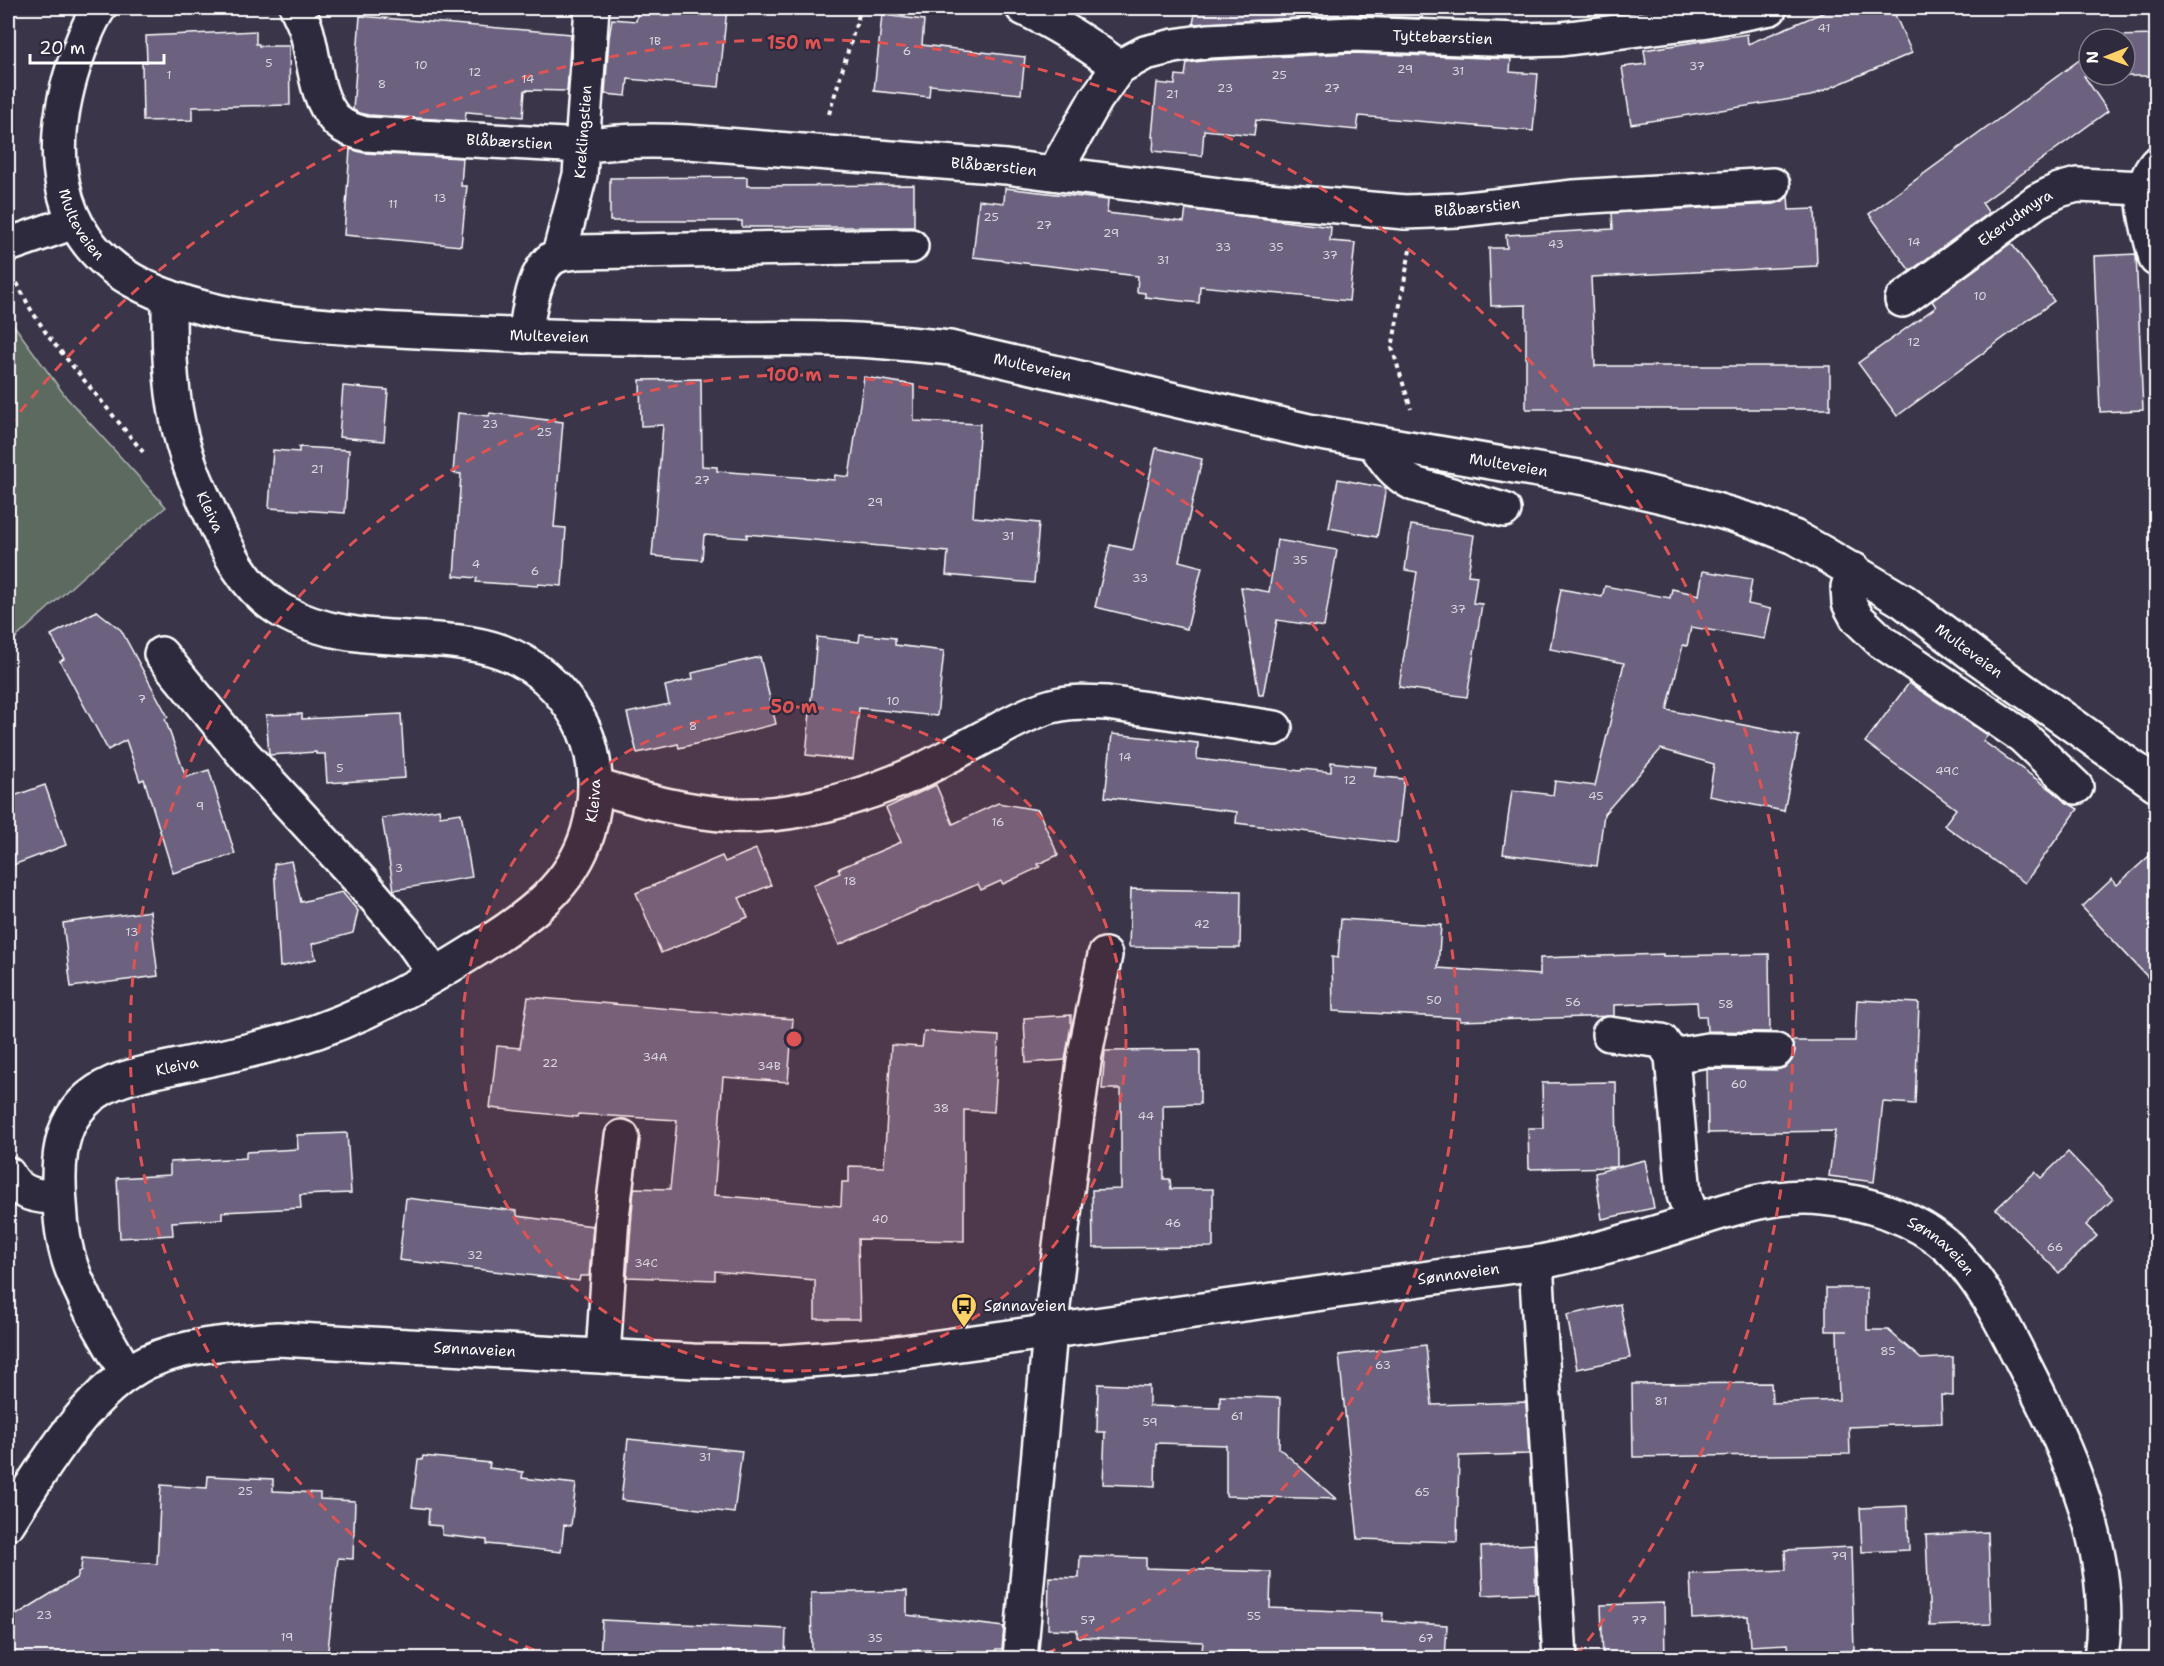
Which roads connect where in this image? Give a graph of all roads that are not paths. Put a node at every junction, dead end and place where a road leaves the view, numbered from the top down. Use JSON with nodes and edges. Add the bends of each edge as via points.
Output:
{"nodes":[{"id":1,"x":99,"y":8,"type":"edge"},
{"id":2,"x":297,"y":8,"type":"edge"},
{"id":3,"x":592,"y":8,"type":"edge"},
{"id":4,"x":1023,"y":8,"type":"edge"},
{"id":5,"x":1770,"y":8,"type":"edge"},
{"id":6,"x":1119,"y":67,"type":"junction"},
{"id":7,"x":583,"y":146,"type":"junction"},
{"id":8,"x":1054,"y":173,"type":"junction"},
{"id":9,"x":2150,"y":176,"type":"edge"},
{"id":10,"x":1773,"y":185,"type":"dead end"},
{"id":11,"x":74,"y":222,"type":"junction"},
{"id":12,"x":8,"y":245,"type":"edge"},
{"id":13,"x":911,"y":246,"type":"dead end"},
{"id":14,"x":559,"y":255,"type":"junction"},
{"id":15,"x":2157,"y":259,"type":"edge"},
{"id":16,"x":169,"y":297,"type":"junction"},
{"id":17,"x":1902,"y":300,"type":"dead end"},
{"id":18,"x":525,"y":336,"type":"junction"},
{"id":19,"x":1374,"y":443,"type":"junction"},
{"id":20,"x":1504,"y":510,"type":"dead end"},
{"id":21,"x":1854,"y":570,"type":"junction"},
{"id":22,"x":161,"y":654,"type":"dead end"},
{"id":23,"x":1275,"y":728,"type":"dead end"},
{"id":24,"x":2157,"y":784,"type":"edge"},
{"id":25,"x":596,"y":786,"type":"junction"},
{"id":26,"x":2076,"y":787,"type":"dead end"},
{"id":27,"x":1105,"y":954,"type":"dead end"},
{"id":28,"x":435,"y":974,"type":"junction"},
{"id":29,"x":1609,"y":1034,"type":"dead end"},
{"id":30,"x":1776,"y":1051,"type":"dead end"},
{"id":31,"x":1672,"y":1056,"type":"junction"},
{"id":32,"x":622,"y":1137,"type":"dead end"},
{"id":33,"x":8,"y":1174,"type":"edge"},
{"id":34,"x":59,"y":1197,"type":"junction"},
{"id":35,"x":1694,"y":1221,"type":"junction"},
{"id":36,"x":1536,"y":1263,"type":"junction"},
{"id":37,"x":1050,"y":1332,"type":"junction"},
{"id":38,"x":603,"y":1356,"type":"junction"},
{"id":39,"x":127,"y":1374,"type":"junction"},
{"id":40,"x":8,"y":1523,"type":"edge"},
{"id":41,"x":1020,"y":1659,"type":"edge"},
{"id":42,"x":1560,"y":1659,"type":"edge"},
{"id":43,"x":2100,"y":1659,"type":"edge"}],
"edges":[{"from":1,"to":11,"type":"street","name":"Multeveien","via":[[66,91],[60,127],[62,182]]},
{"from":2,"to":7,"type":"street","name":"Blåbærstien","via":[[307,30],[323,98],[337,122],[350,129],[365,134]]},
{"from":3,"to":7,"type":"street","name":"Kreklingstien"},
{"from":4,"to":6,"type":"street","via":[[1055,23]]},
{"from":5,"to":6,"type":"street","name":"Tyttebærstien","via":[[1561,39],[1352,34],[1208,41],[1145,53]]},
{"from":6,"to":8,"type":"street","name":"Tyttebærstien"},
{"from":7,"to":8,"type":"street","name":"Blåbærstien","via":[[641,140],[1006,166]]},
{"from":7,"to":14,"type":"street","name":"Kreklingstien","via":[[580,176]]},
{"from":8,"to":10,"type":"street","name":"Blåbærstien","via":[[1235,197],[1404,212]]},
{"from":9,"to":15,"type":"street","via":[[2144,203]]},
{"from":9,"to":17,"type":"street","name":"Ekerudmyra","via":[[2059,190],[2037,201]]},
{"from":11,"to":12,"type":"street"},
{"from":11,"to":16,"type":"street","name":"Multeveien","via":[[97,254],[115,270]]},
{"from":13,"to":14,"type":"street"},
{"from":14,"to":18,"type":"street","via":[[548,262],[539,278],[531,298]]},
{"from":16,"to":18,"type":"street","name":"Multeveien","via":[[275,321]]},
{"from":16,"to":25,"type":"street","name":"Kleiva","via":[[173,396],[183,446],[228,551],[259,593],[280,610],[304,621],[367,636],[472,643],[519,658],[542,672],[567,699],[585,729]]},
{"from":18,"to":19,"type":"street","name":"Multeveien","via":[[827,339],[950,348]]},
{"from":19,"to":20,"type":"street","via":[[1390,468],[1414,484]]},
{"from":19,"to":21,"type":"street","name":"Multeveien","via":[[1585,478],[1692,503],[1794,537]]},
{"from":21,"to":24,"type":"street","name":"Multeveien"},
{"from":21,"to":26,"type":"street","via":[[1848,587],[1857,618],[1881,641],[2022,736]]},
{"from":22,"to":28,"type":"street","via":[[245,756],[401,927]]},
{"from":23,"to":25,"type":"street","via":[[1078,702],[1028,714],[918,772],[874,790],[781,812],[735,815],[674,807]]},
{"from":25,"to":28,"type":"street","name":"Kleiva","via":[[587,835],[564,880],[524,918]]},
{"from":27,"to":37,"type":"street","via":[[1085,1054]]},
{"from":28,"to":34,"type":"street","name":"Kleiva","via":[[362,1015],[320,1030],[104,1087],[78,1109],[62,1139],[58,1155]]},
{"from":29,"to":31,"type":"street","via":[[1662,1041]]},
{"from":30,"to":31,"type":"street","via":[[1708,1050]]},
{"from":31,"to":35,"type":"street","via":[[1684,1195]]},
{"from":32,"to":38,"type":"street","via":[[612,1217]]},
{"from":33,"to":34,"type":"street","via":[[20,1189],[36,1197]]},
{"from":34,"to":39,"type":"street","name":"Kleiva","via":[[72,1270]]},
{"from":35,"to":36,"type":"street","name":"Sønnaveien"},
{"from":35,"to":43,"type":"street","name":"Sønnaveien","via":[[1751,1203],[1821,1198],[1887,1212],[1947,1246],[1974,1276],[1995,1309],[2075,1472],[2098,1555],[2102,1587]]},
{"from":36,"to":37,"type":"street","name":"Sønnaveien"},
{"from":36,"to":42,"type":"street"},
{"from":37,"to":38,"type":"street","name":"Sønnaveien","via":[[889,1354],[781,1362]]},
{"from":37,"to":41,"type":"street"},
{"from":38,"to":39,"type":"street","name":"Sønnaveien","via":[[242,1341],[173,1353]]},
{"from":39,"to":40,"type":"street","name":"Sønnaveien","via":[[82,1415]]}]}
